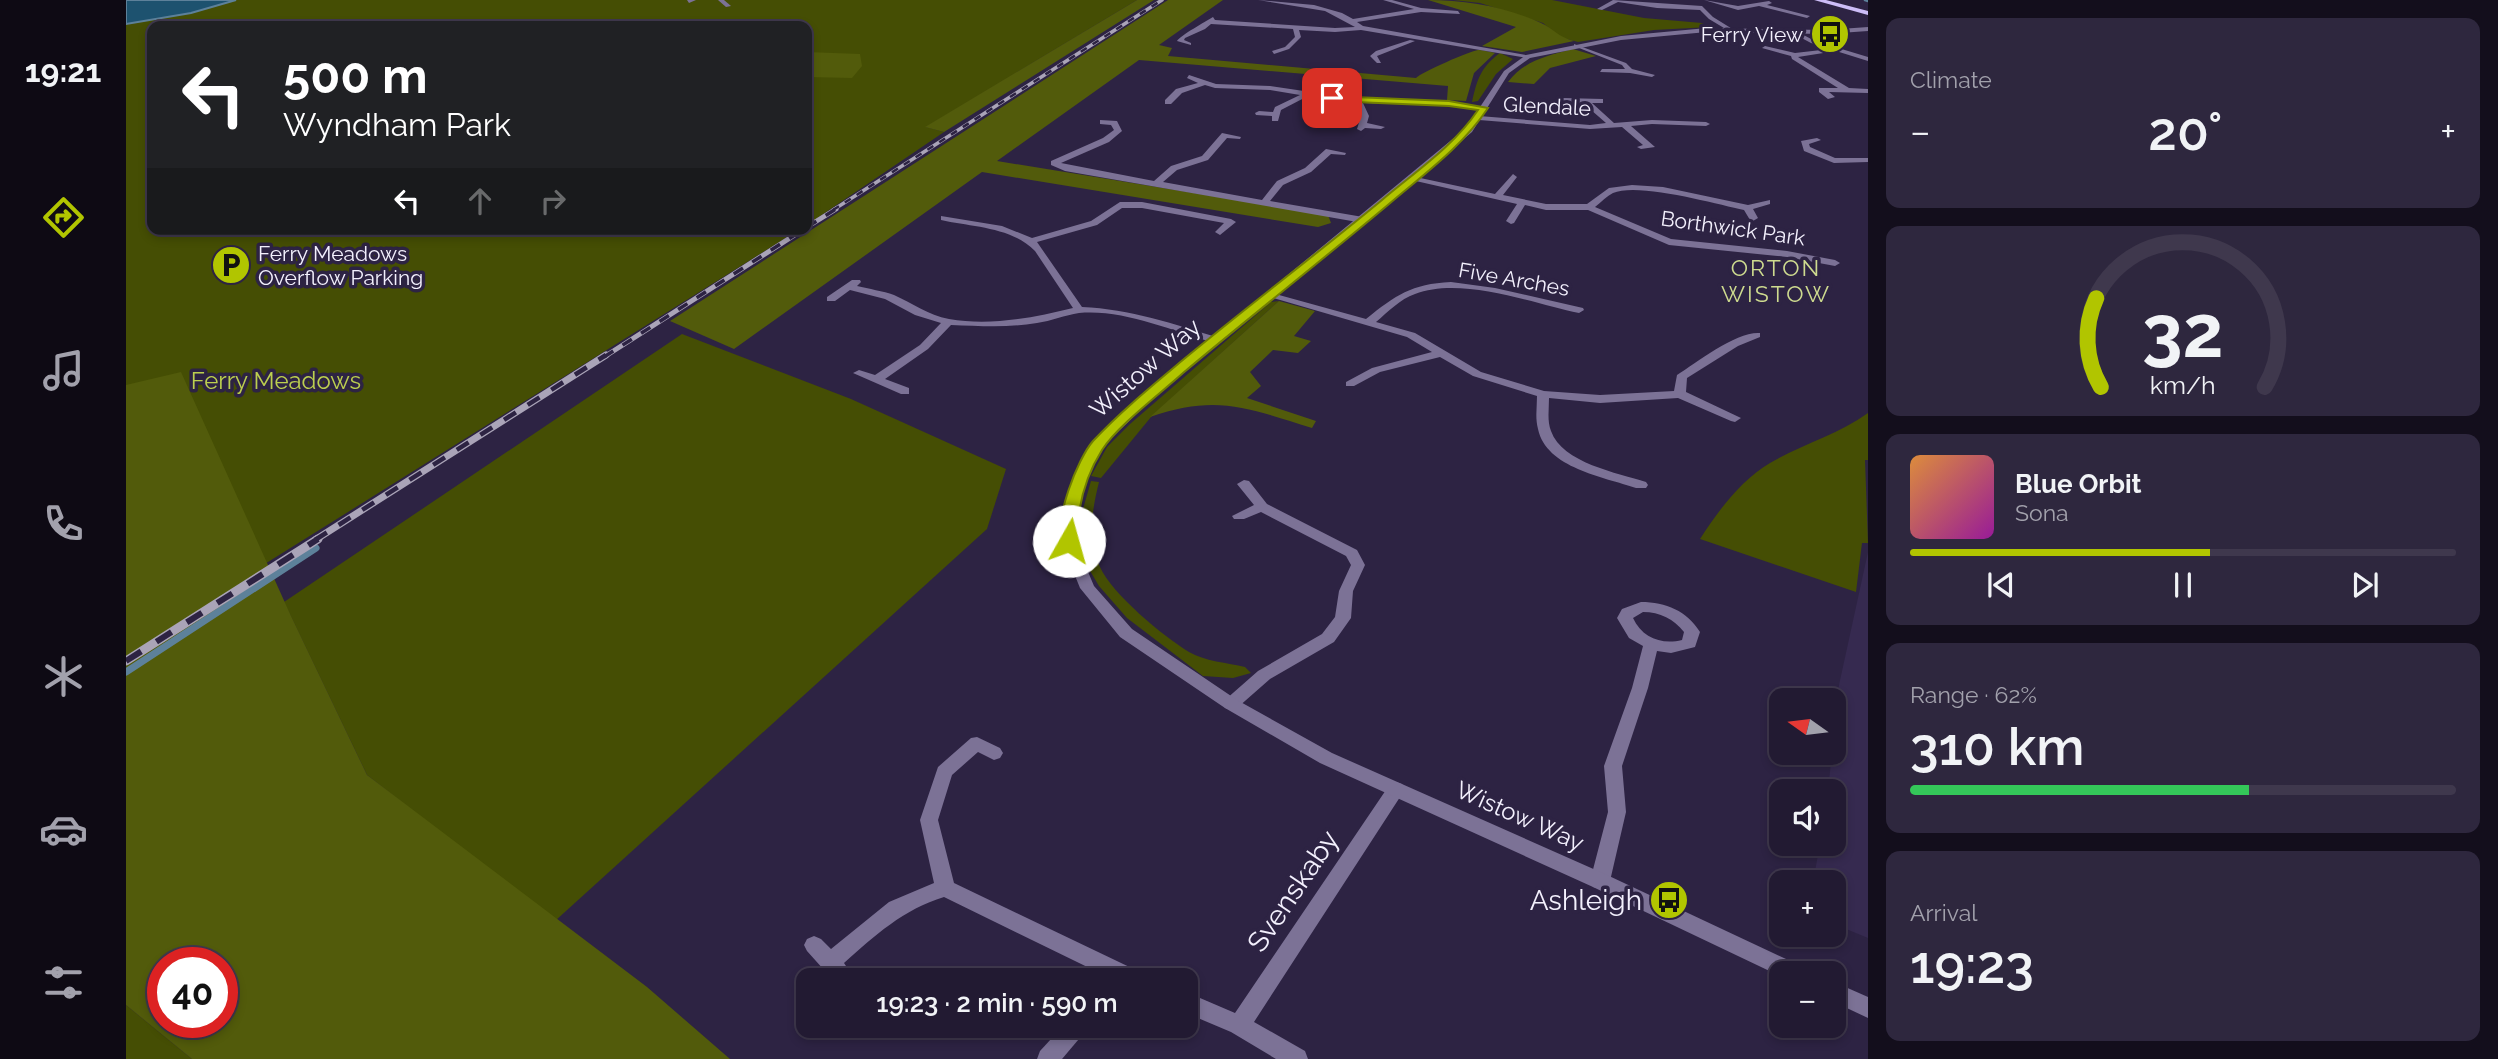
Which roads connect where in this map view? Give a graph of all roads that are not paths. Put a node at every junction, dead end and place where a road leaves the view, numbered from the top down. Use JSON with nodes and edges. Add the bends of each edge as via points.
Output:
{"nodes":[{"id":1,"x":721,"y":0,"type":"edge"},
{"id":2,"x":1261,"y":0,"type":"edge"},
{"id":3,"x":1386,"y":0,"type":"edge"},
{"id":4,"x":1617,"y":0,"type":"edge"},
{"id":5,"x":1707,"y":0,"type":"edge"},
{"id":6,"x":1818,"y":0,"type":"edge"},
{"id":7,"x":1719,"y":3,"type":"junction"},
{"id":8,"x":1769,"y":3,"type":"dead end"},
{"id":9,"x":1759,"y":5,"type":"junction"},
{"id":10,"x":728,"y":6,"type":"dead end"},
{"id":11,"x":1702,"y":8,"type":"junction"},
{"id":12,"x":1738,"y":8,"type":"junction"},
{"id":13,"x":1600,"y":9,"type":"dead end"},
{"id":14,"x":1420,"y":10,"type":"junction"},
{"id":15,"x":1458,"y":13,"type":"dead end"},
{"id":16,"x":1868,"y":13,"type":"edge"},
{"id":17,"x":1794,"y":18,"type":"dead end"},
{"id":18,"x":1353,"y":21,"type":"junction"},
{"id":19,"x":1295,"y":27,"type":"junction"},
{"id":20,"x":1361,"y":28,"type":"junction"},
{"id":21,"x":1868,"y":29,"type":"edge"},
{"id":22,"x":1731,"y":30,"type":"junction"},
{"id":23,"x":1794,"y":32,"type":"junction"},
{"id":24,"x":1417,"y":40,"type":"junction"},
{"id":25,"x":1189,"y":44,"type":"dead end"},
{"id":26,"x":1576,"y":46,"type":"junction"},
{"id":27,"x":1765,"y":48,"type":"dead end"},
{"id":28,"x":1838,"y":50,"type":"junction"},
{"id":29,"x":1274,"y":52,"type":"dead end"},
{"id":30,"x":1795,"y":55,"type":"junction"},
{"id":31,"x":1528,"y":56,"type":"junction"},
{"id":32,"x":1868,"y":56,"type":"edge"},
{"id":33,"x":1379,"y":62,"type":"dead end"},
{"id":34,"x":1789,"y":66,"type":"dead end"},
{"id":35,"x":1808,"y":66,"type":"junction"},
{"id":36,"x":1602,"y":71,"type":"dead end"},
{"id":37,"x":1630,"y":71,"type":"junction"},
{"id":38,"x":1652,"y":75,"type":"dead end"},
{"id":39,"x":1189,"y":77,"type":"dead end"},
{"id":40,"x":1205,"y":83,"type":"junction"},
{"id":41,"x":1813,"y":89,"type":"dead end"},
{"id":42,"x":1822,"y":90,"type":"junction"},
{"id":43,"x":1847,"y":90,"type":"junction"},
{"id":44,"x":1868,"y":91,"type":"edge"},
{"id":45,"x":1306,"y":94,"type":"junction"},
{"id":46,"x":1831,"y":97,"type":"dead end"},
{"id":47,"x":1167,"y":100,"type":"dead end"},
{"id":48,"x":1563,"y":100,"type":"dead end"},
{"id":49,"x":1358,"y":101,"type":"junction"},
{"id":50,"x":1586,"y":101,"type":"junction"},
{"id":51,"x":1600,"y":101,"type":"dead end"},
{"id":52,"x":1259,"y":113,"type":"dead end"},
{"id":53,"x":1481,"y":113,"type":"junction"},
{"id":54,"x":1103,"y":122,"type":"dead end"},
{"id":55,"x":1706,"y":124,"type":"dead end"},
{"id":56,"x":1625,"y":125,"type":"junction"},
{"id":57,"x":1613,"y":126,"type":"junction"},
{"id":58,"x":1381,"y":127,"type":"dead end"},
{"id":59,"x":1213,"y":134,"type":"dead end"},
{"id":60,"x":1225,"y":135,"type":"junction"},
{"id":61,"x":1237,"y":137,"type":"dead end"},
{"id":62,"x":1817,"y":140,"type":"dead end"},
{"id":63,"x":1640,"y":147,"type":"dead end"},
{"id":64,"x":1316,"y":150,"type":"dead end"},
{"id":65,"x":1329,"y":151,"type":"junction"},
{"id":66,"x":1342,"y":153,"type":"dead end"},
{"id":67,"x":1868,"y":160,"type":"edge"},
{"id":68,"x":1513,"y":177,"type":"dead end"},
{"id":69,"x":1411,"y":179,"type":"junction"},
{"id":70,"x":1157,"y":183,"type":"junction"},
{"id":71,"x":1497,"y":197,"type":"junction"},
{"id":72,"x":1266,"y":201,"type":"junction"},
{"id":73,"x":1767,"y":202,"type":"dead end"},
{"id":74,"x":1522,"y":203,"type":"junction"},
{"id":75,"x":1589,"y":207,"type":"junction"},
{"id":76,"x":1748,"y":208,"type":"junction"},
{"id":77,"x":1753,"y":218,"type":"dead end"},
{"id":78,"x":1363,"y":220,"type":"junction"},
{"id":79,"x":1511,"y":221,"type":"dead end"},
{"id":80,"x":932,"y":226,"type":"dead end"},
{"id":81,"x":1220,"y":232,"type":"dead end"},
{"id":82,"x":1031,"y":241,"type":"junction"},
{"id":83,"x":1835,"y":263,"type":"dead end"},
{"id":84,"x":860,"y":279,"type":"dead end"},
{"id":85,"x":849,"y":286,"type":"junction"},
{"id":86,"x":1268,"y":295,"type":"junction"},
{"id":87,"x":831,"y":299,"type":"dead end"},
{"id":88,"x":1079,"y":310,"type":"junction"},
{"id":89,"x":1579,"y":310,"type":"dead end"},
{"id":90,"x":948,"y":322,"type":"junction"},
{"id":91,"x":1369,"y":322,"type":"junction"},
{"id":92,"x":1756,"y":335,"type":"dead end"},
{"id":93,"x":1215,"y":340,"type":"junction"},
{"id":94,"x":1441,"y":353,"type":"junction"},
{"id":95,"x":859,"y":373,"type":"dead end"},
{"id":96,"x":877,"y":379,"type":"junction"},
{"id":97,"x":1350,"y":384,"type":"dead end"},
{"id":98,"x":905,"y":391,"type":"dead end"},
{"id":99,"x":1543,"y":394,"type":"junction"},
{"id":100,"x":1680,"y":394,"type":"junction"},
{"id":101,"x":1735,"y":418,"type":"dead end"},
{"id":102,"x":1244,"y":484,"type":"dead end"},
{"id":103,"x":1641,"y":485,"type":"dead end"},
{"id":104,"x":1262,"y":507,"type":"junction"},
{"id":105,"x":1239,"y":516,"type":"dead end"},
{"id":106,"x":1651,"y":644,"type":"dead end"},
{"id":107,"x":1231,"y":704,"type":"junction"},
{"id":108,"x":994,"y":753,"type":"dead end"},
{"id":109,"x":1396,"y":789,"type":"junction"},
{"id":110,"x":1600,"y":881,"type":"junction"},
{"id":111,"x":945,"y":888,"type":"junction"},
{"id":112,"x":814,"y":945,"type":"dead end"},
{"id":113,"x":1769,"y":961,"type":"edge"},
{"id":114,"x":1103,"y":968,"type":"edge"},
{"id":115,"x":1846,"y":998,"type":"edge"},
{"id":116,"x":1198,"y":1007,"type":"edge"},
{"id":117,"x":1868,"y":1008,"type":"edge"},
{"id":118,"x":1239,"y":1025,"type":"junction"},
{"id":119,"x":1066,"y":1038,"type":"edge"},
{"id":120,"x":1048,"y":1059,"type":"edge"},
{"id":121,"x":1297,"y":1059,"type":"edge"}],
"edges":[{"from":1,"to":10,"type":"street"},
{"from":2,"to":18,"type":"street","via":[[1315,7]]},
{"from":3,"to":14,"type":"street"},
{"from":4,"to":11,"type":"street"},
{"from":4,"to":13,"type":"street"},
{"from":5,"to":7,"type":"street"},
{"from":6,"to":16,"type":"main road"},
{"from":7,"to":11,"type":"street"},
{"from":7,"to":12,"type":"street"},
{"from":8,"to":9,"type":"street"},
{"from":9,"to":12,"type":"street"},
{"from":9,"to":17,"type":"street","via":[[1810,15]]},
{"from":11,"to":12,"type":"street"},
{"from":11,"to":22,"type":"street"},
{"from":14,"to":15,"type":"street"},
{"from":14,"to":18,"type":"street"},
{"from":18,"to":20,"type":"street"},
{"from":19,"to":20,"type":"street"},
{"from":19,"to":25,"type":"street","via":[[1212,21],[1182,37],[1180,41]]},
{"from":19,"to":29,"type":"street","via":[[1295,42]]},
{"from":20,"to":24,"type":"street"},
{"from":21,"to":23,"type":"street","name":"Wistow Way"},
{"from":22,"to":23,"type":"street","name":"Wistow Way"},
{"from":22,"to":26,"type":"street","name":"Wistow Way"},
{"from":23,"to":28,"type":"street"},
{"from":24,"to":31,"type":"street"},
{"from":24,"to":33,"type":"street","via":[[1378,52],[1373,56]]},
{"from":26,"to":31,"type":"street","name":"Wistow Way"},
{"from":26,"to":37,"type":"street","via":[[1624,64]]},
{"from":27,"to":30,"type":"street"},
{"from":28,"to":30,"type":"street"},
{"from":28,"to":32,"type":"street"},
{"from":30,"to":35,"type":"street"},
{"from":31,"to":53,"type":"street","name":"Wistow Way","via":[[1506,72]]},
{"from":34,"to":35,"type":"street"},
{"from":35,"to":43,"type":"street"},
{"from":36,"to":37,"type":"street"},
{"from":37,"to":38,"type":"street"},
{"from":39,"to":40,"type":"street","name":"Glendale"},
{"from":40,"to":45,"type":"street","name":"Glendale"},
{"from":40,"to":47,"type":"street","via":[[1189,86]]},
{"from":41,"to":42,"type":"street"},
{"from":42,"to":43,"type":"street"},
{"from":42,"to":46,"type":"street"},
{"from":43,"to":44,"type":"street"},
{"from":45,"to":49,"type":"street","name":"Glendale"},
{"from":45,"to":52,"type":"street","via":[[1275,117]]},
{"from":48,"to":50,"type":"street","name":"Glendale"},
{"from":49,"to":53,"type":"street","name":"Glendale","via":[[1449,103]]},
{"from":49,"to":58,"type":"street","via":[[1366,116],[1362,127]]},
{"from":50,"to":51,"type":"street","name":"Glendale"},
{"from":50,"to":57,"type":"street","name":"Glendale"},
{"from":53,"to":57,"type":"street","name":"Glendale","via":[[1524,124]]},
{"from":53,"to":69,"type":"street","name":"Wistow Way"},
{"from":54,"to":70,"type":"street","via":[[1119,123],[1118,131],[1054,163]]},
{"from":55,"to":56,"type":"street","name":"Glendale"},
{"from":56,"to":57,"type":"street","name":"Glendale"},
{"from":56,"to":63,"type":"street","name":"Glendale","via":[[1651,147]]},
{"from":59,"to":60,"type":"street"},
{"from":60,"to":61,"type":"street"},
{"from":60,"to":70,"type":"street","via":[[1205,158],[1174,168]]},
{"from":62,"to":67,"type":"street","via":[[1804,143],[1831,163]]},
{"from":64,"to":65,"type":"street"},
{"from":65,"to":66,"type":"street"},
{"from":65,"to":72,"type":"street","via":[[1307,170],[1280,183]]},
{"from":68,"to":71,"type":"street"},
{"from":69,"to":71,"type":"street","name":"Borthwick Park"},
{"from":69,"to":78,"type":"street","name":"Wistow Way"},
{"from":70,"to":72,"type":"street"},
{"from":71,"to":74,"type":"street","name":"Borthwick Park"},
{"from":72,"to":78,"type":"street"},
{"from":73,"to":76,"type":"street","name":"Borthwick Park"},
{"from":74,"to":75,"type":"street","name":"Borthwick Park"},
{"from":74,"to":79,"type":"street"},
{"from":75,"to":76,"type":"street","name":"Borthwick Park","via":[[1612,190],[1632,188]]},
{"from":75,"to":83,"type":"street","name":"Borthwick Park","via":[[1669,242]]},
{"from":76,"to":77,"type":"street","name":"Borthwick Park"},
{"from":78,"to":86,"type":"street","name":"Wistow Way"},
{"from":80,"to":82,"type":"street","via":[[948,215]]},
{"from":81,"to":82,"type":"street","via":[[1231,222],[1120,205],[1094,223]]},
{"from":82,"to":88,"type":"street"},
{"from":84,"to":85,"type":"street"},
{"from":85,"to":87,"type":"street"},
{"from":85,"to":90,"type":"street"},
{"from":86,"to":91,"type":"street"},
{"from":86,"to":93,"type":"street","name":"Wistow Way"},
{"from":88,"to":90,"type":"street","via":[[1006,324]]},
{"from":88,"to":93,"type":"street","via":[[1142,318]]},
{"from":89,"to":91,"type":"street","name":"Five Arches","via":[[1439,286],[1410,292]]},
{"from":90,"to":96,"type":"street","via":[[924,347]]},
{"from":91,"to":94,"type":"street","via":[[1411,335]]},
{"from":92,"to":100,"type":"street","via":[[1681,377]]},
{"from":93,"to":107,"type":"street","name":"Wistow Way","via":[[1097,445],[1080,477],[1069,518],[1069,541],[1087,588],[1126,633]]},
{"from":94,"to":97,"type":"street","via":[[1376,370]]},
{"from":94,"to":99,"type":"street","via":[[1478,374]]},
{"from":95,"to":96,"type":"street"},
{"from":96,"to":98,"type":"street"},
{"from":99,"to":100,"type":"street","via":[[1600,399]]},
{"from":99,"to":103,"type":"street","via":[[1545,433],[1555,447],[1571,461]]},
{"from":100,"to":101,"type":"street"},
{"from":102,"to":104,"type":"street"},
{"from":104,"to":105,"type":"street"},
{"from":104,"to":107,"type":"street","via":[[1352,553],[1358,565],[1346,591],[1342,618],[1328,638],[1264,675]]},
{"from":106,"to":110,"type":"street","via":[[1613,766],[1617,812]]},
{"from":107,"to":109,"type":"street","name":"Wistow Way","via":[[1326,758]]},
{"from":108,"to":111,"type":"street","via":[[977,743],[944,772],[929,820]]},
{"from":109,"to":110,"type":"street","name":"Wistow Way"},
{"from":109,"to":118,"type":"street","name":"Svenskaby"},
{"from":110,"to":113,"type":"street","name":"Wistow Way"},
{"from":111,"to":112,"type":"street","via":[[918,895],[885,914],[836,969]]},
{"from":111,"to":114,"type":"street"},
{"from":115,"to":117,"type":"street"},
{"from":116,"to":118,"type":"street"},
{"from":118,"to":121,"type":"street"},
{"from":119,"to":120,"type":"street"}]}
